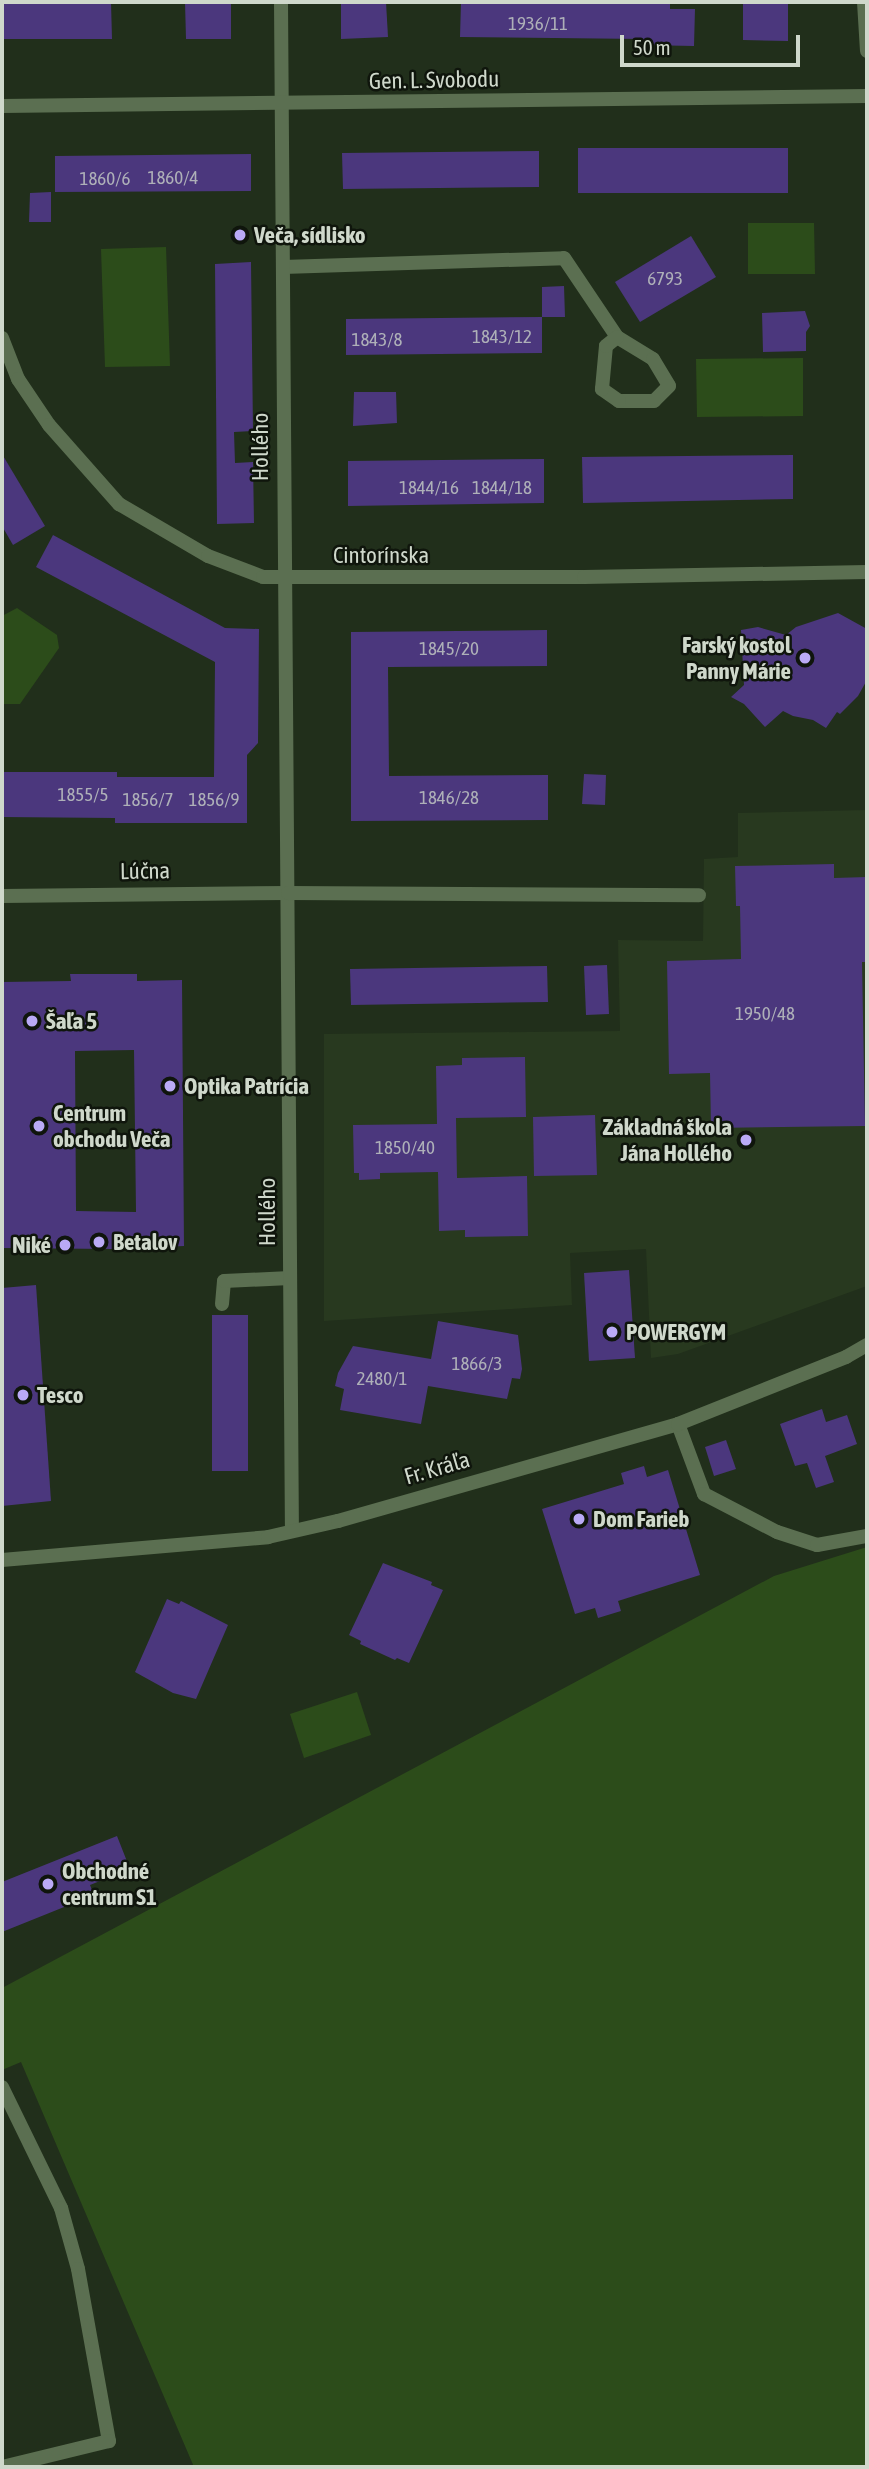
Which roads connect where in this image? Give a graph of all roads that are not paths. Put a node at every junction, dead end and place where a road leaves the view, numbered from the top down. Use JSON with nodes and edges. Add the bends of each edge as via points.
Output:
{"nodes":[{"id":1,"x":281,"y":2,"type":"edge"},
{"id":2,"x":864,"y":2,"type":"edge"},
{"id":3,"x":867,"y":51,"type":"edge"},
{"id":4,"x":867,"y":96,"type":"edge"},
{"id":5,"x":283,"y":105,"type":"junction"},
{"id":6,"x":2,"y":107,"type":"edge"},
{"id":7,"x":283,"y":267,"type":"junction"},
{"id":8,"x":617,"y":337,"type":"junction"},
{"id":9,"x":2,"y":338,"type":"edge"},
{"id":10,"x":867,"y":572,"type":"edge"},
{"id":11,"x":283,"y":577,"type":"junction"},
{"id":12,"x":288,"y":893,"type":"junction"},
{"id":13,"x":699,"y":895,"type":"dead end"},
{"id":14,"x":2,"y":896,"type":"edge"},
{"id":15,"x":290,"y":1278,"type":"junction"},
{"id":16,"x":222,"y":1304,"type":"dead end"},
{"id":17,"x":867,"y":1345,"type":"edge"},
{"id":18,"x":678,"y":1424,"type":"junction"},
{"id":19,"x":292,"y":1531,"type":"junction"},
{"id":20,"x":867,"y":1536,"type":"edge"},
{"id":21,"x":2,"y":1560,"type":"edge"},
{"id":22,"x":2,"y":2087,"type":"edge"},
{"id":23,"x":2,"y":2467,"type":"edge"}],
"edges":[{"from":1,"to":5,"type":"street","name":"Hollého"},
{"from":2,"to":3,"type":"street"},
{"from":4,"to":5,"type":"street","name":"Gen. L. Svobodu"},
{"from":5,"to":6,"type":"street","name":"Gen. L. Svobodu"},
{"from":5,"to":7,"type":"street","name":"Hollého"},
{"from":7,"to":8,"type":"street","via":[[564,258]]},
{"from":7,"to":11,"type":"street","name":"Hollého"},
{"from":8,"to":8,"type":"street","via":[[653,359],[669,386],[654,401],[620,401],[603,389],[606,346]]},
{"from":9,"to":11,"type":"street","name":"Cintorínska","via":[[18,379],[49,425],[119,504],[208,556],[263,577]]},
{"from":10,"to":11,"type":"street","name":"Cintorínska"},
{"from":11,"to":12,"type":"street","name":"Hollého"},
{"from":12,"to":13,"type":"street"},
{"from":12,"to":14,"type":"street","name":"Lúčna"},
{"from":12,"to":15,"type":"street","name":"Hollého"},
{"from":15,"to":16,"type":"street","via":[[224,1281]]},
{"from":15,"to":19,"type":"street","name":"Hollého"},
{"from":17,"to":18,"type":"street","name":"Fr. Kráľa"},
{"from":18,"to":19,"type":"street","name":"Fr. Kráľa"},
{"from":18,"to":20,"type":"street","via":[[704,1494],[777,1532],[817,1545]]},
{"from":19,"to":21,"type":"street","name":"Fr. Kráľa","via":[[155,1549]]},
{"from":22,"to":23,"type":"street","via":[[61,2208],[78,2269],[108,2441]]}]}
